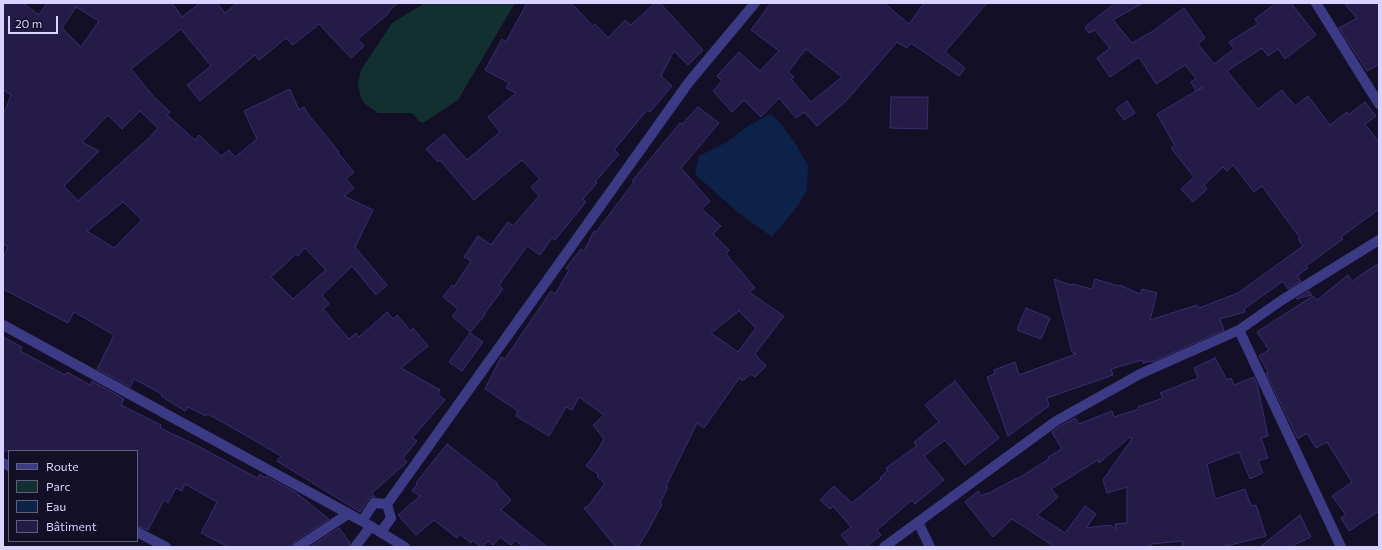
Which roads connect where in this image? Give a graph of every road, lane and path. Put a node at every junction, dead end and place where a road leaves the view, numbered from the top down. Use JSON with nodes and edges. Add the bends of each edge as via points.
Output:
{"nodes":[{"id":1,"x":755,"y":3,"type":"edge"},
{"id":2,"x":1316,"y":3,"type":"edge"},
{"id":3,"x":1379,"y":104,"type":"edge"},
{"id":4,"x":1379,"y":240,"type":"edge"},
{"id":5,"x":3,"y":326,"type":"edge"},
{"id":6,"x":1239,"y":330,"type":"junction"},
{"id":7,"x":387,"y":504,"type":"junction"},
{"id":8,"x":348,"y":514,"type":"junction"},
{"id":9,"x":362,"y":521,"type":"junction"},
{"id":10,"x":918,"y":522,"type":"junction"},
{"id":11,"x":371,"y":526,"type":"junction"},
{"id":12,"x":381,"y":532,"type":"junction"},
{"id":13,"x":138,"y":533,"type":"edge"},
{"id":14,"x":166,"y":547,"type":"edge"},
{"id":15,"x":298,"y":547,"type":"edge"},
{"id":16,"x":354,"y":547,"type":"edge"},
{"id":17,"x":405,"y":547,"type":"edge"},
{"id":18,"x":884,"y":547,"type":"edge"},
{"id":19,"x":930,"y":547,"type":"edge"},
{"id":20,"x":1341,"y":547,"type":"edge"}],
"edges":[{"from":1,"to":7,"type":"street","via":[[689,82]]},
{"from":2,"to":3,"type":"street"},
{"from":4,"to":6,"type":"street"},
{"from":5,"to":8,"type":"street"},
{"from":6,"to":10,"type":"street","via":[[1140,374],[1056,421]]},
{"from":6,"to":20,"type":"street"},
{"from":7,"to":9,"type":"street","via":[[374,503]]},
{"from":7,"to":12,"type":"street","via":[[391,518]]},
{"from":8,"to":9,"type":"street"},
{"from":8,"to":15,"type":"street"},
{"from":9,"to":11,"type":"street"},
{"from":10,"to":18,"type":"street"},
{"from":10,"to":19,"type":"street"},
{"from":11,"to":12,"type":"street"},
{"from":11,"to":16,"type":"street"},
{"from":12,"to":17,"type":"street"},
{"from":13,"to":14,"type":"street"}]}
